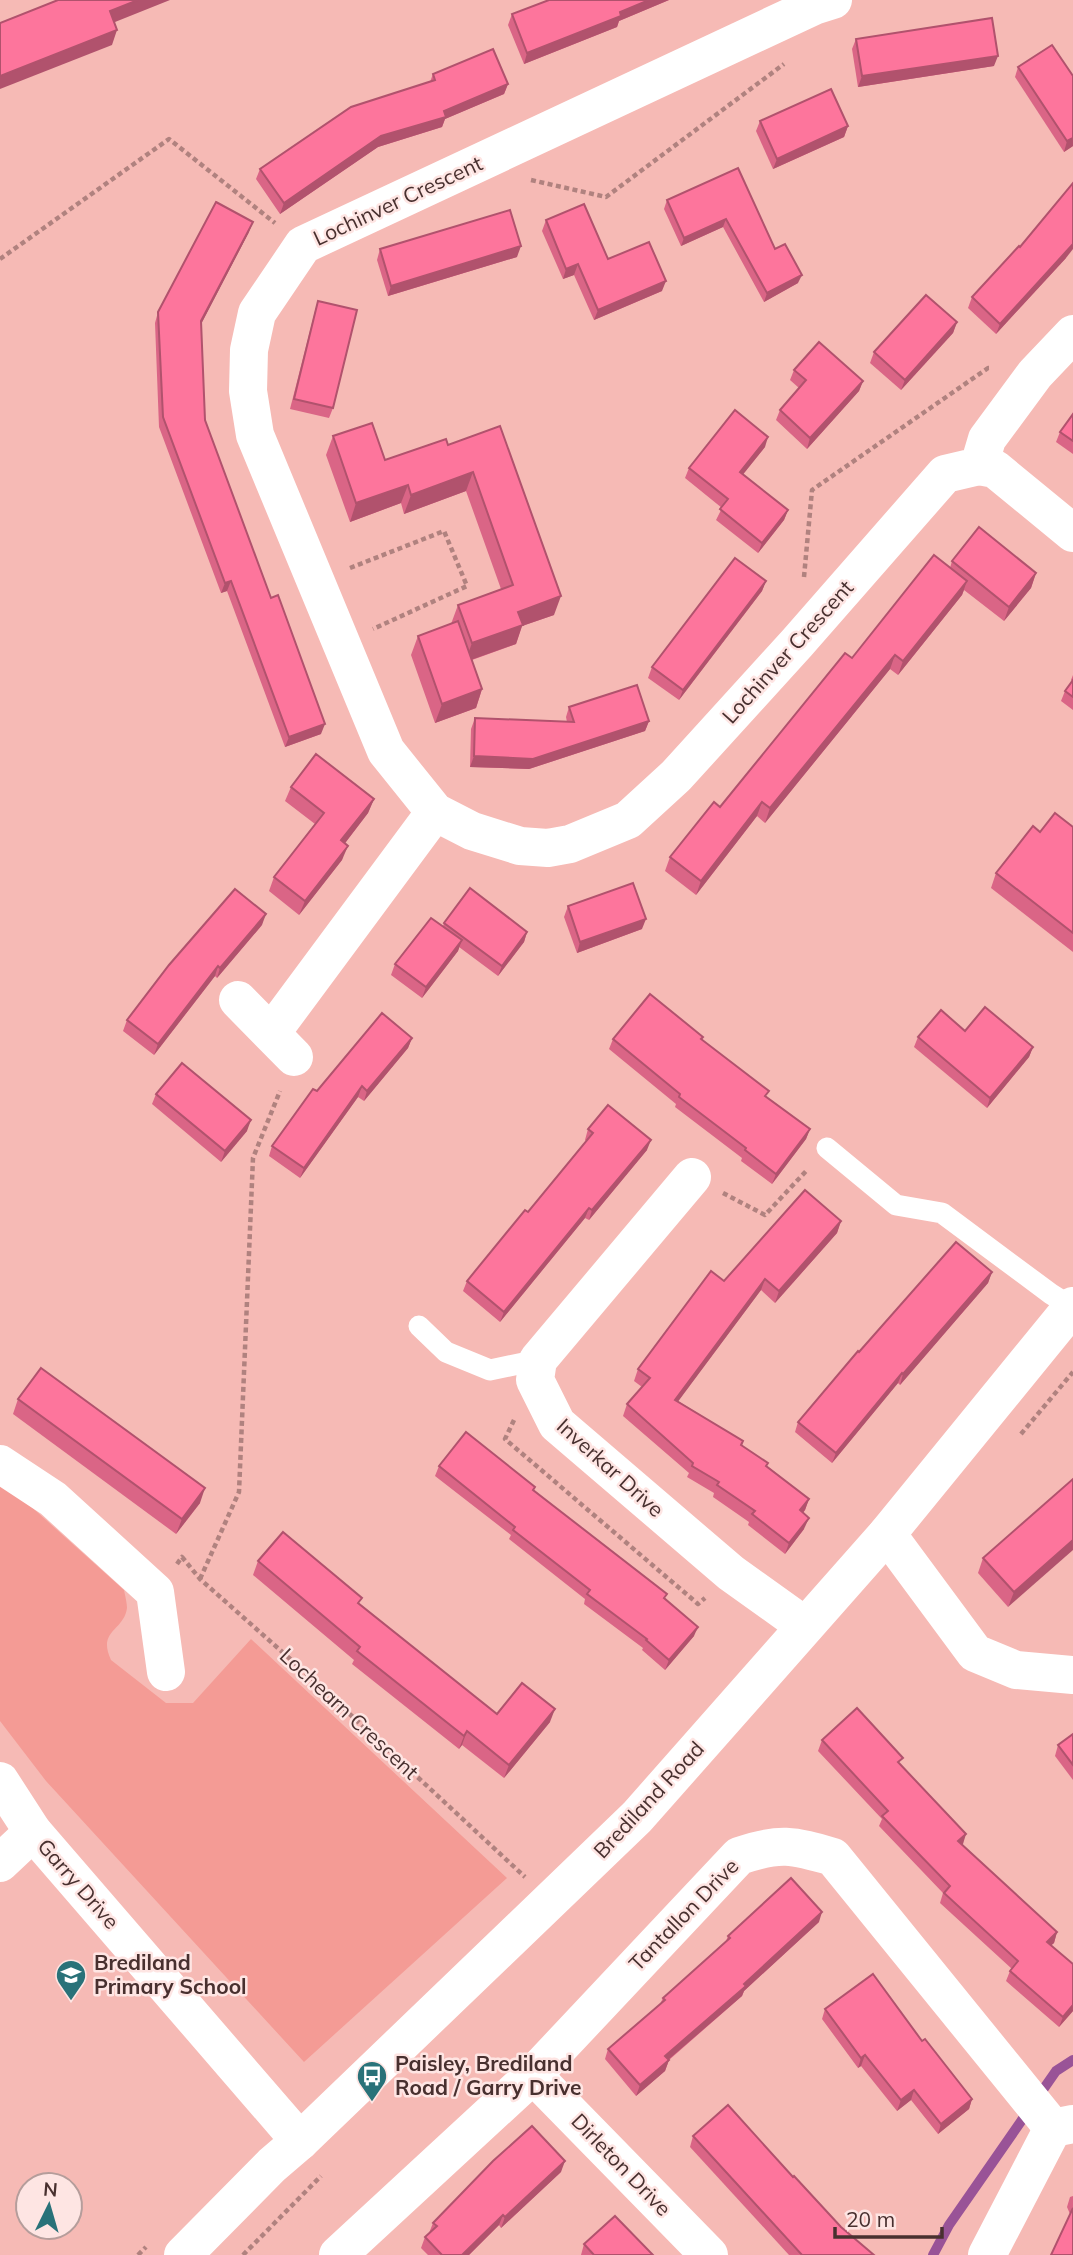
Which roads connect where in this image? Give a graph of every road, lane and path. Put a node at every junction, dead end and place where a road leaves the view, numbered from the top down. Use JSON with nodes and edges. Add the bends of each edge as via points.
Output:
{"nodes":[{"id":1,"x":832,"y":0,"type":"edge"},
{"id":2,"x":794,"y":56,"type":"dead end"},
{"id":3,"x":526,"y":178,"type":"dead end"},
{"id":4,"x":303,"y":245,"type":"junction"},
{"id":5,"x":0,"y":259,"type":"edge"},
{"id":6,"x":1073,"y":334,"type":"edge"},
{"id":7,"x":1035,"y":374,"type":"junction"},
{"id":8,"x":979,"y":466,"type":"junction"},
{"id":9,"x":1073,"y":533,"type":"edge"},
{"id":10,"x":317,"y":582,"type":"junction"},
{"id":11,"x":803,"y":587,"type":"dead end"},
{"id":12,"x":342,"y":643,"type":"junction"},
{"id":13,"x":435,"y":812,"type":"junction"},
{"id":14,"x":238,"y":1000,"type":"dead end"},
{"id":15,"x":283,"y":1045,"type":"junction"},
{"id":16,"x":827,"y":1147,"type":"joint"},
{"id":17,"x":692,"y":1177,"type":"joint"},
{"id":18,"x":1072,"y":1307,"type":"edge"},
{"id":19,"x":419,"y":1326,"type":"dead end"},
{"id":20,"x":538,"y":1360,"type":"junction"},
{"id":21,"x":0,"y":1464,"type":"edge"},
{"id":22,"x":887,"y":1534,"type":"junction"},
{"id":23,"x":200,"y":1579,"type":"junction"},
{"id":24,"x":155,"y":1592,"type":"junction"},
{"id":25,"x":805,"y":1626,"type":"junction"},
{"id":26,"x":166,"y":1672,"type":"dead end"},
{"id":27,"x":1073,"y":1675,"type":"edge"},
{"id":28,"x":0,"y":1781,"type":"edge"},
{"id":29,"x":33,"y":1832,"type":"junction"},
{"id":30,"x":0,"y":1863,"type":"edge"},
{"id":31,"x":552,"y":1898,"type":"junction"},
{"id":32,"x":533,"y":2075,"type":"junction"},
{"id":33,"x":1056,"y":2121,"type":"edge"},
{"id":34,"x":300,"y":2141,"type":"junction"},
{"id":35,"x":183,"y":2255,"type":"edge"},
{"id":36,"x":338,"y":2255,"type":"edge"},
{"id":37,"x":709,"y":2255,"type":"edge"},
{"id":38,"x":987,"y":2255,"type":"edge"}],
"edges":[{"from":1,"to":4,"type":"street","name":"Lochinver Crescent"},
{"from":2,"to":3,"type":"path","via":[[606,197]]},
{"from":4,"to":5,"type":"path","via":[[169,139]]},
{"from":4,"to":10,"type":"street","name":"Lochinver Crescent","via":[[257,313],[249,350],[248,391],[255,435]]},
{"from":6,"to":7,"type":"street"},
{"from":7,"to":8,"type":"street","via":[[987,439]]},
{"from":7,"to":11,"type":"path","via":[[988,368],[812,490]]},
{"from":8,"to":9,"type":"street","via":[[995,469]]},
{"from":8,"to":13,"type":"street","name":"Lochinver Crescent","via":[[945,474],[676,776],[628,820],[548,848],[520,846],[471,831]]},
{"from":10,"to":12,"type":"street","name":"Lochinver Crescent"},
{"from":10,"to":12,"type":"path","via":[[444,531],[467,586]]},
{"from":12,"to":13,"type":"street","name":"Lochinver Crescent","via":[[386,751]]},
{"from":13,"to":15,"type":"street"},
{"from":14,"to":15,"type":"street"},
{"from":15,"to":23,"type":"path","via":[[253,1158],[239,1492]]},
{"from":16,"to":17,"type":"path","via":[[765,1215]]},
{"from":16,"to":18,"type":"lane","via":[[896,1205],[942,1213]]},
{"from":17,"to":20,"type":"street"},
{"from":18,"to":22,"type":"street","name":"Brediland Road"},
{"from":19,"to":20,"type":"lane","via":[[446,1352],[490,1370]]},
{"from":20,"to":25,"type":"street","name":"Inverkar Drive","via":[[536,1380],[557,1424],[731,1573]]},
{"from":21,"to":24,"type":"street","via":[[53,1499]]},
{"from":22,"to":25,"type":"street","name":"Brediland Road"},
{"from":22,"to":27,"type":"street","via":[[975,1653],[1016,1670]]},
{"from":23,"to":24,"type":"path","name":"Lochearn Crescent","via":[[182,1557]]},
{"from":23,"to":31,"type":"path","name":"Lochearn Crescent"},
{"from":24,"to":26,"type":"street"},
{"from":25,"to":31,"type":"street","name":"Brediland Road","via":[[637,1817]]},
{"from":28,"to":29,"type":"street","name":"Garry Drive"},
{"from":29,"to":30,"type":"street"},
{"from":29,"to":34,"type":"street","name":"Garry Drive"},
{"from":31,"to":34,"type":"street","name":"Brediland Road"},
{"from":32,"to":33,"type":"street","name":"Tantallon Drive","via":[[739,1856],[769,1846],[799,1847],[832,1857],[1008,2070]]},
{"from":32,"to":36,"type":"street","name":"Tantallon Drive"},
{"from":32,"to":37,"type":"street","name":"Dirleton Drive"},
{"from":33,"to":38,"type":"street"},
{"from":34,"to":35,"type":"street","name":"Brediland Road"}]}
